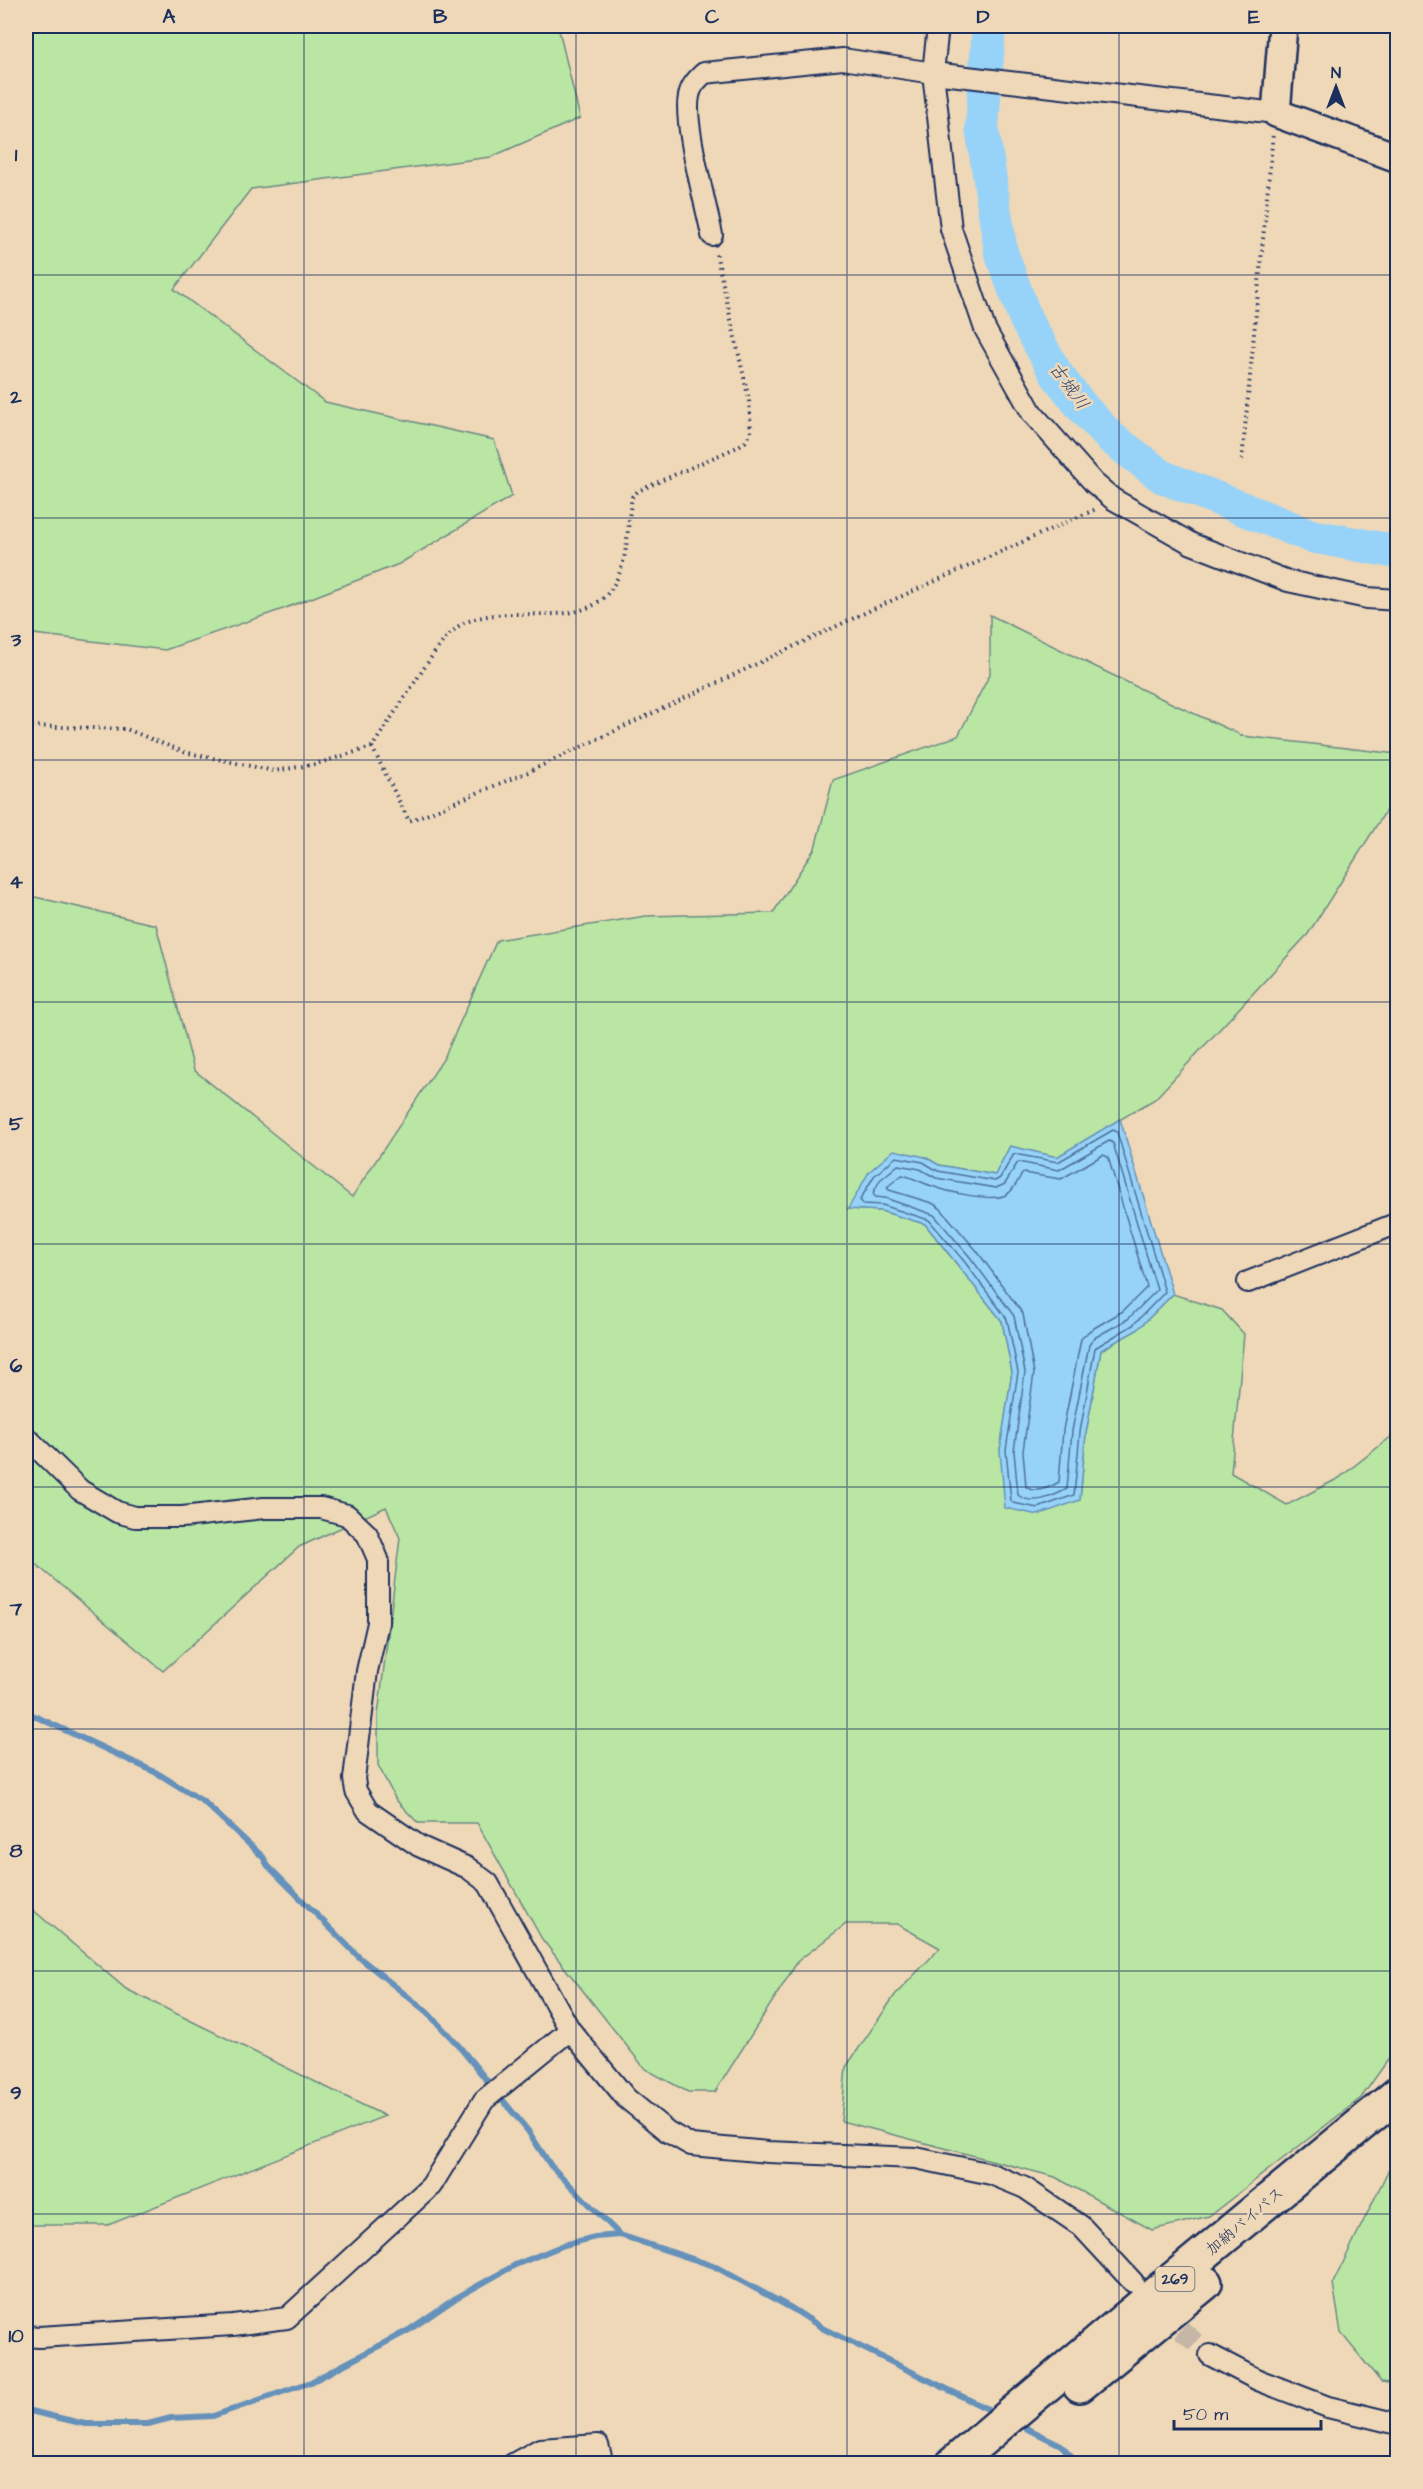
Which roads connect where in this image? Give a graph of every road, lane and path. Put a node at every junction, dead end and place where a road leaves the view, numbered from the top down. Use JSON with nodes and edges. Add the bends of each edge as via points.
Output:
{"nodes":[{"id":1,"x":938,"y":26,"type":"edge"},
{"id":2,"x":1283,"y":26,"type":"edge"},
{"id":3,"x":940,"y":74,"type":"junction"},
{"id":4,"x":1275,"y":113,"type":"junction"},
{"id":5,"x":1398,"y":158,"type":"edge"},
{"id":6,"x":712,"y":235,"type":"joint"},
{"id":7,"x":1242,"y":460,"type":"dead end"},
{"id":8,"x":1113,"y":499,"type":"junction"},
{"id":9,"x":1398,"y":600,"type":"edge"},
{"id":10,"x":26,"y":726,"type":"edge"},
{"id":11,"x":372,"y":747,"type":"junction"},
{"id":12,"x":1398,"y":1223,"type":"edge"},
{"id":13,"x":1248,"y":1282,"type":"dead end"},
{"id":14,"x":26,"y":1437,"type":"edge"},
{"id":15,"x":570,"y":2030,"type":"junction"},
{"id":16,"x":1398,"y":2094,"type":"edge"},
{"id":17,"x":1398,"y":2122,"type":"edge"},
{"id":18,"x":1133,"y":2282,"type":"dead end"},
{"id":19,"x":26,"y":2336,"type":"edge"},
{"id":20,"x":1210,"y":2355,"type":"tunnel mouth"},
{"id":21,"x":1398,"y":2424,"type":"edge"},
{"id":22,"x":513,"y":2463,"type":"edge"},
{"id":23,"x":603,"y":2463,"type":"edge"},
{"id":24,"x":953,"y":2463,"type":"edge"},
{"id":25,"x":981,"y":2463,"type":"edge"}],
"edges":[{"from":1,"to":3,"type":"street"},
{"from":2,"to":4,"type":"street"},
{"from":3,"to":4,"type":"street"},
{"from":3,"to":6,"type":"street","via":[[843,59],[705,74],[694,83],[688,97]]},
{"from":3,"to":8,"type":"street","via":[[951,229],[985,329],[1032,413]]},
{"from":4,"to":5,"type":"street"},
{"from":4,"to":7,"type":"path"},
{"from":6,"to":11,"type":"path","via":[[749,400],[751,433],[746,442],[632,497],[619,576],[608,596],[595,606],[577,613],[489,616],[460,626],[445,638]]},
{"from":8,"to":9,"type":"street","via":[[1192,544],[1288,580],[1367,598]]},
{"from":8,"to":11,"type":"path","via":[[528,772],[409,820]]},
{"from":10,"to":11,"type":"path","via":[[126,729],[184,752],[274,771],[316,764]]},
{"from":12,"to":13,"type":"street"},
{"from":14,"to":15,"type":"street","via":[[80,1490],[117,1512],[135,1517],[182,1517],[264,1508],[321,1508],[347,1515],[367,1534],[378,1559],[378,1623],[367,1671],[354,1779],[356,1791],[368,1811],[418,1846],[468,1868],[488,1883]]},
{"from":15,"to":18,"type":"street","via":[[626,2098],[691,2145],[916,2158],[991,2174],[1025,2188],[1081,2226]]},
{"from":15,"to":19,"type":"street","via":[[484,2100],[431,2186],[286,2318],[232,2325]]},
{"from":16,"to":24,"type":"highway","name":"加納バイパス","number":"269"},
{"from":17,"to":25,"type":"highway","name":"加納バイパス","number":"269","via":[[1140,2337]]},
{"from":20,"to":21,"type":"street","via":[[1258,2380],[1328,2407]]},
{"from":22,"to":23,"type":"street","via":[[540,2449],[598,2445]]}]}
